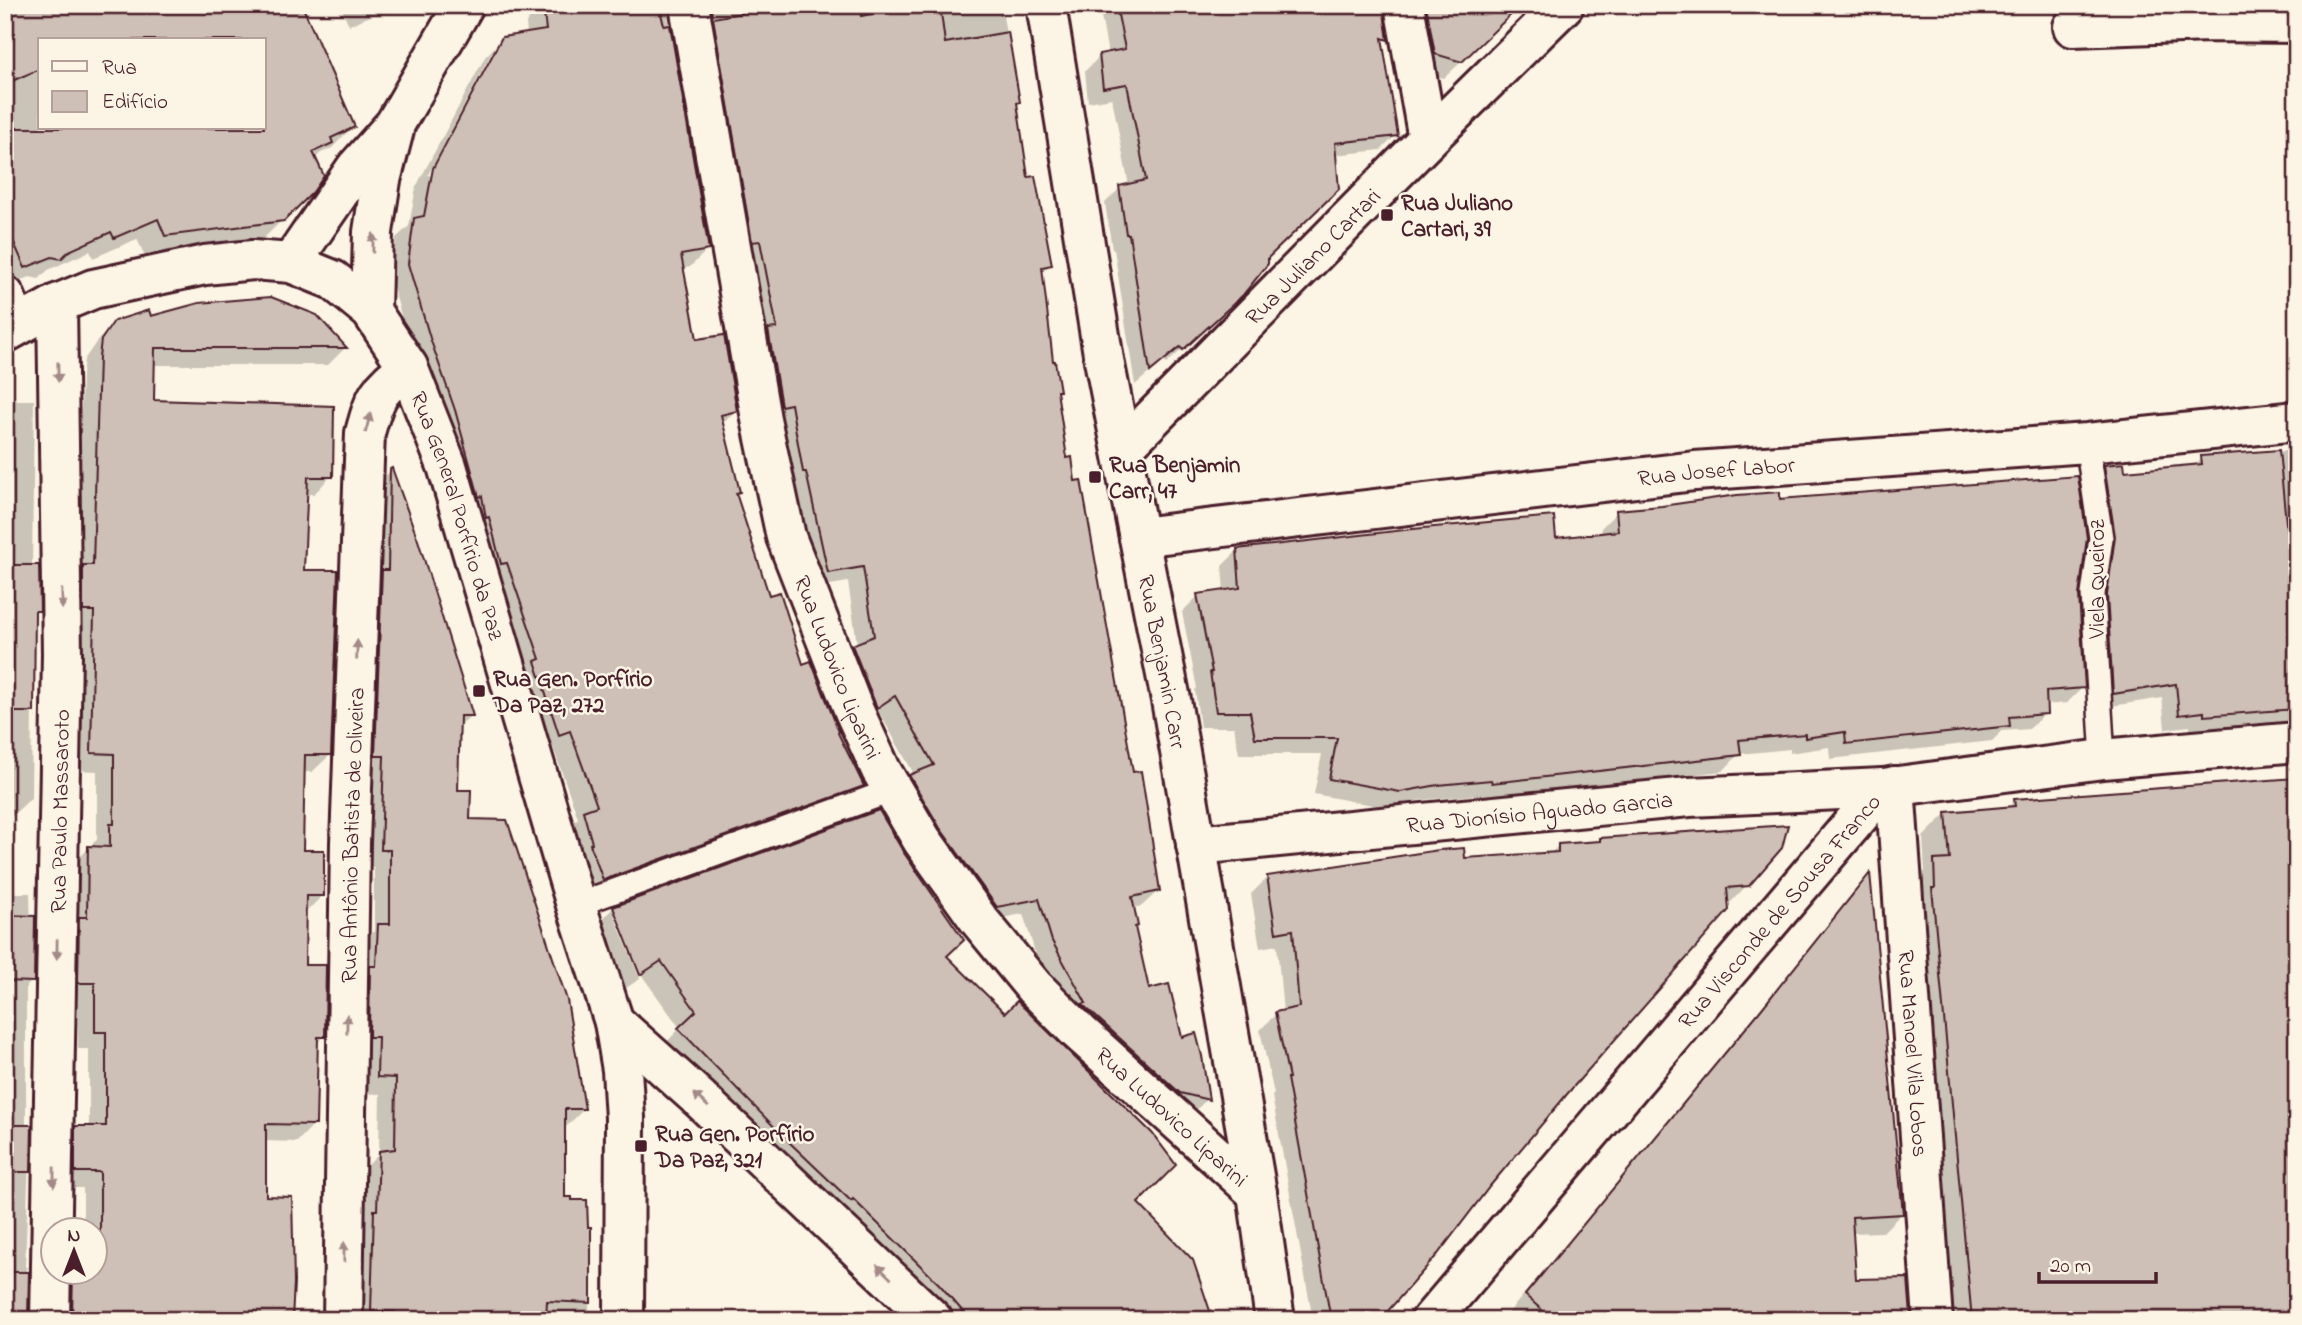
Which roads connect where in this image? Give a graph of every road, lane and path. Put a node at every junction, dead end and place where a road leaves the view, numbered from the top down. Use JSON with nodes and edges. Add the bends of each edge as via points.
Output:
{"nodes":[{"id":1,"x":464,"y":5,"type":"edge"},
{"id":2,"x":689,"y":5,"type":"edge"},
{"id":3,"x":1046,"y":5,"type":"edge"},
{"id":4,"x":1404,"y":5,"type":"edge"},
{"id":5,"x":1564,"y":5,"type":"edge"},
{"id":6,"x":2297,"y":23,"type":"edge"},
{"id":7,"x":2073,"y":27,"type":"dead end"},
{"id":8,"x":395,"y":124,"type":"junction"},
{"id":9,"x":1428,"y":139,"type":"junction"},
{"id":10,"x":291,"y":263,"type":"junction"},
{"id":11,"x":57,"y":303,"type":"junction"},
{"id":12,"x":371,"y":311,"type":"junction"},
{"id":13,"x":9,"y":318,"type":"edge"},
{"id":14,"x":408,"y":367,"type":"junction"},
{"id":15,"x":2297,"y":421,"type":"edge"},
{"id":16,"x":2087,"y":443,"type":"junction"},
{"id":17,"x":1122,"y":449,"type":"junction"},
{"id":18,"x":1139,"y":537,"type":"junction"},
{"id":19,"x":2297,"y":742,"type":"edge"},
{"id":20,"x":2103,"y":759,"type":"junction"},
{"id":21,"x":1889,"y":787,"type":"junction"},
{"id":22,"x":893,"y":790,"type":"junction"},
{"id":23,"x":1196,"y":845,"type":"junction"},
{"id":24,"x":576,"y":905,"type":"junction"},
{"id":25,"x":614,"y":1022,"type":"junction"},
{"id":26,"x":1257,"y":1193,"type":"junction"},
{"id":27,"x":50,"y":1320,"type":"edge"},
{"id":28,"x":343,"y":1320,"type":"edge"},
{"id":29,"x":624,"y":1320,"type":"edge"},
{"id":30,"x":933,"y":1320,"type":"edge"},
{"id":31,"x":1275,"y":1320,"type":"edge"},
{"id":32,"x":1431,"y":1320,"type":"edge"},
{"id":33,"x":1933,"y":1320,"type":"edge"}],
"edges":[{"from":1,"to":8,"type":"street"},
{"from":2,"to":22,"type":"street","name":"Rua Ludovico Liparini","via":[[786,537],[854,711]]},
{"from":3,"to":17,"type":"street","name":"Rua Benjamin Carr"},
{"from":4,"to":9,"type":"street"},
{"from":5,"to":9,"type":"street","name":"Rua Juliano Cartari"},
{"from":6,"to":7,"type":"street"},
{"from":8,"to":10,"type":"street","via":[[356,168]]},
{"from":12,"to":8,"type":"street","one_way":true,"via":[[373,232]]},
{"from":9,"to":17,"type":"street","name":"Rua Juliano Cartari"},
{"from":10,"to":11,"type":"street","name":"Rua General Porfírio da Paz","via":[[253,260],[205,265],[93,289]]},
{"from":10,"to":12,"type":"street","name":"Rua General Porfírio da Paz","via":[[333,280]]},
{"from":11,"to":13,"type":"street","name":"Rua General Porfírio da Paz"},
{"from":11,"to":27,"type":"street","name":"Rua Paulo Massaroto","one_way":true,"via":[[62,654]]},
{"from":12,"to":14,"type":"street","name":"Rua General Porfírio da Paz"},
{"from":14,"to":24,"type":"street","name":"Rua General Porfírio da Paz","via":[[447,466]]},
{"from":28,"to":14,"type":"street","name":"Rua Antônio Batista de Oliveira","one_way":true,"via":[[350,843],[365,433],[372,406],[384,386]]},
{"from":15,"to":16,"type":"street","name":"Rua Josef Labor"},
{"from":16,"to":18,"type":"street","name":"Rua Josef Labor","via":[[1695,471]]},
{"from":16,"to":20,"type":"lane","name":"Viela Queiroz","via":[[2101,538],[2093,593]]},
{"from":17,"to":18,"type":"street","name":"Rua Benjamin Carr"},
{"from":18,"to":23,"type":"street","name":"Rua Benjamin Carr"},
{"from":19,"to":20,"type":"street","name":"Rua Visconde de Sousa Franco"},
{"from":20,"to":21,"type":"street","name":"Rua Visconde de Sousa Franco"},
{"from":21,"to":23,"type":"street","name":"Rua Dionísio Aguado Garcia","via":[[1689,797]]},
{"from":21,"to":32,"type":"street","name":"Rua Visconde de Sousa Franco"},
{"from":21,"to":33,"type":"street","name":"Rua Manoel Vila Lobos"},
{"from":22,"to":24,"type":"lane"},
{"from":22,"to":26,"type":"street","name":"Rua Ludovico Liparini","via":[[978,920],[1034,987]]},
{"from":23,"to":26,"type":"street","name":"Rua Benjamin Carr"},
{"from":24,"to":25,"type":"street","name":"Rua General Porfírio da Paz"},
{"from":25,"to":29,"type":"street","name":"Rua General Porfírio da Paz","via":[[625,1118]]},
{"from":30,"to":25,"type":"street","one_way":true},
{"from":26,"to":31,"type":"street","name":"Rua Benjamin Carr"}]}
